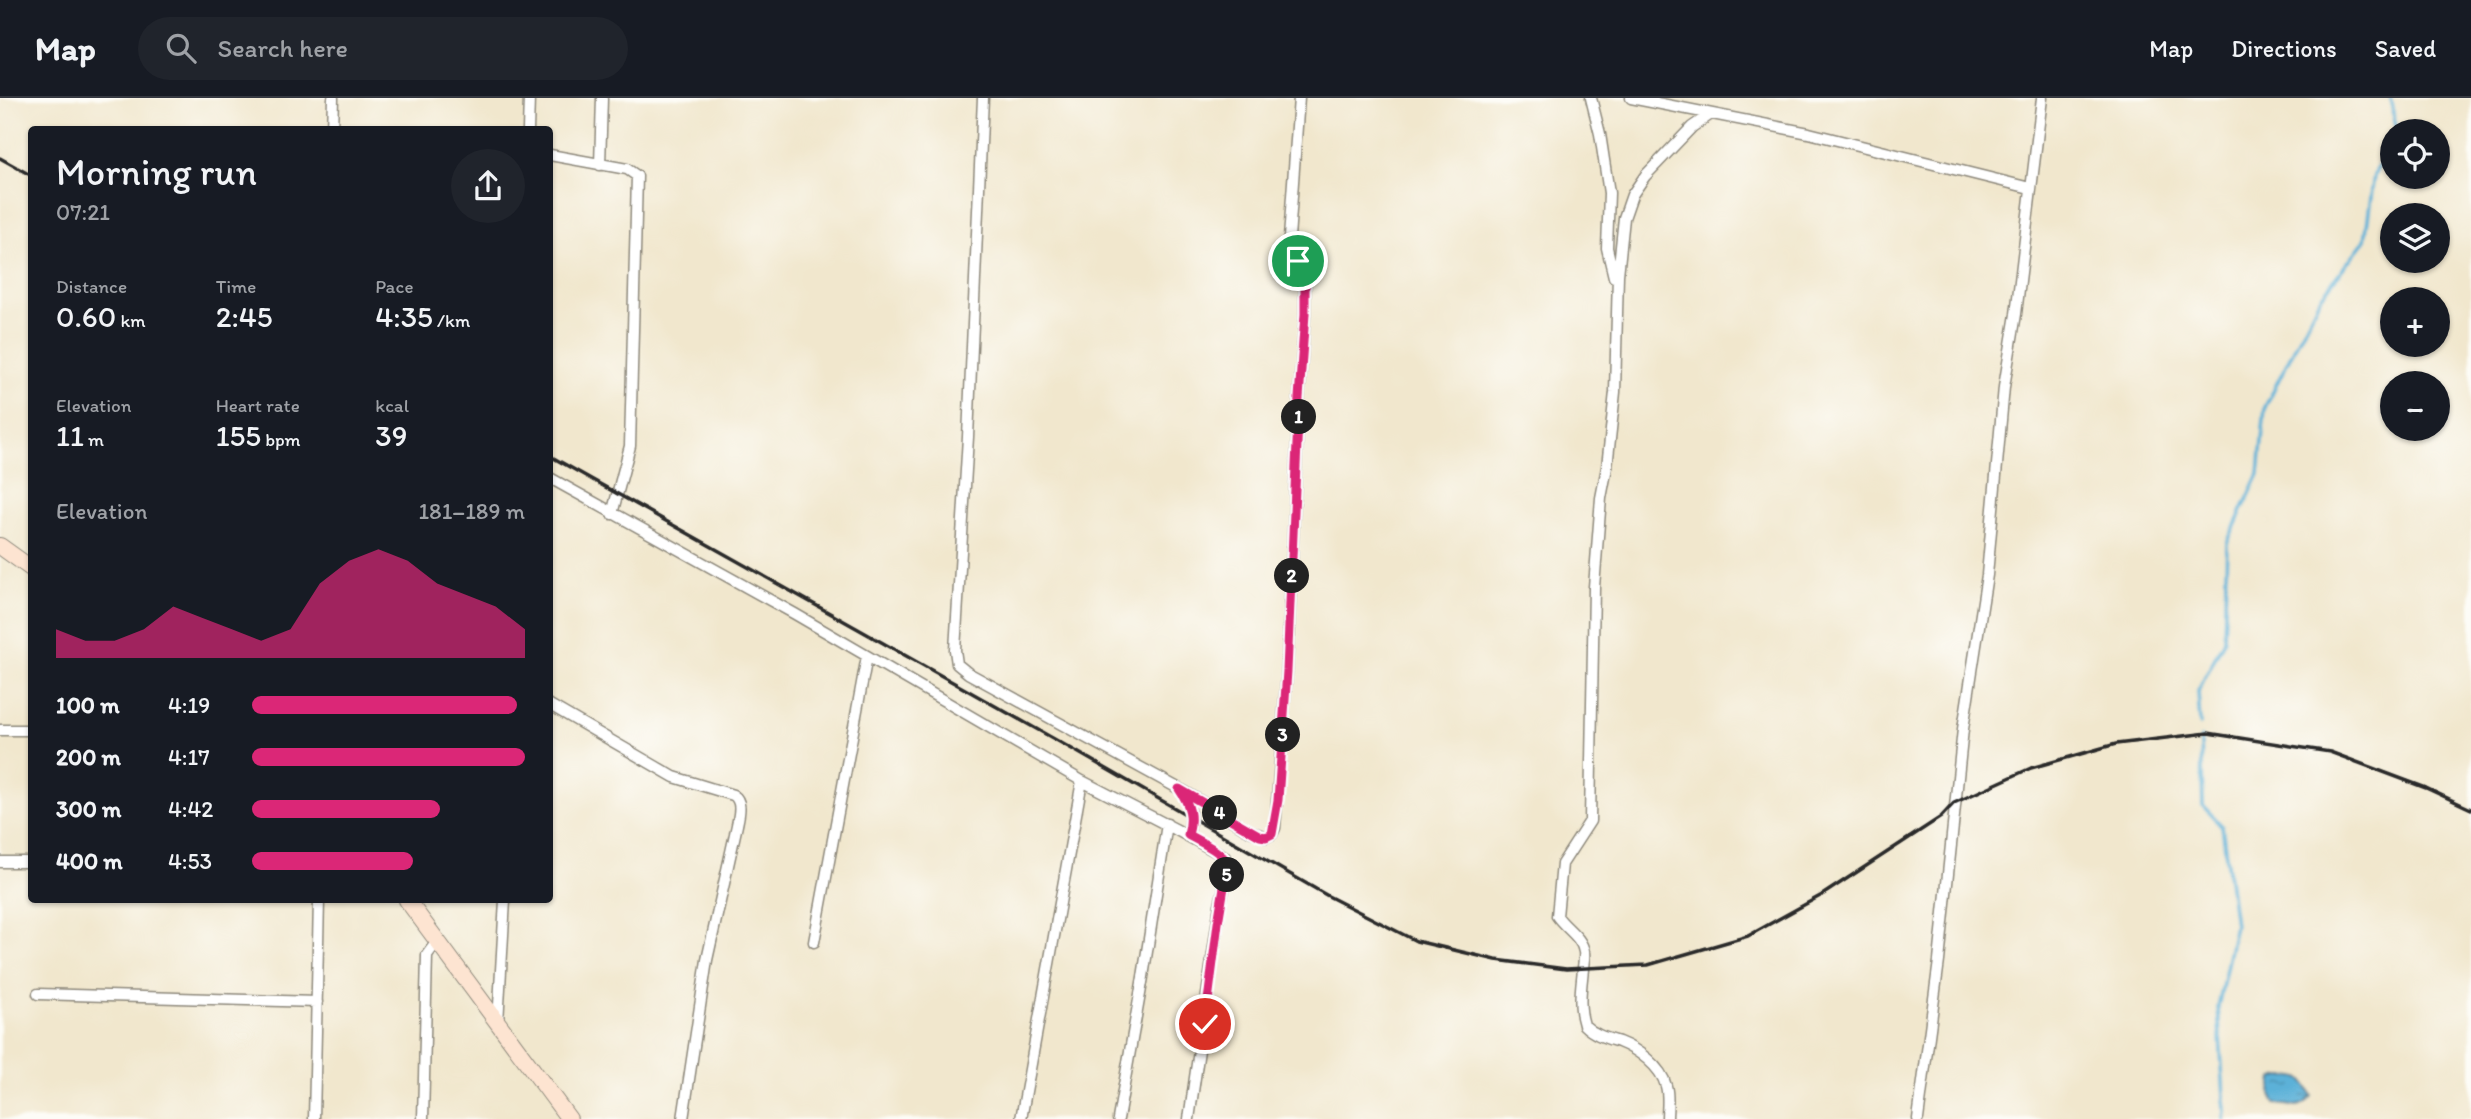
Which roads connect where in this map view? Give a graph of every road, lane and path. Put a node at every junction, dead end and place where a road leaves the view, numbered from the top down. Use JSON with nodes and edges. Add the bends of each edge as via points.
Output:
{"nodes":[{"id":1,"x":333,"y":98,"type":"edge"},
{"id":2,"x":529,"y":98,"type":"edge"},
{"id":3,"x":602,"y":98,"type":"edge"},
{"id":4,"x":982,"y":98,"type":"edge"},
{"id":5,"x":1298,"y":98,"type":"edge"},
{"id":6,"x":1591,"y":98,"type":"edge"},
{"id":7,"x":1631,"y":98,"type":"edge"},
{"id":8,"x":2042,"y":98,"type":"edge"},
{"id":9,"x":1711,"y":114,"type":"junction"},
{"id":10,"x":332,"y":126,"type":"edge"},
{"id":11,"x":528,"y":126,"type":"edge"},
{"id":12,"x":553,"y":156,"type":"edge"},
{"id":13,"x":600,"y":165,"type":"junction"},
{"id":14,"x":2031,"y":188,"type":"junction"},
{"id":15,"x":1618,"y":293,"type":"junction"},
{"id":16,"x":553,"y":480,"type":"edge"},
{"id":17,"x":612,"y":514,"type":"junction"},
{"id":18,"x":0,"y":547,"type":"edge"},
{"id":19,"x":28,"y":566,"type":"edge"},
{"id":20,"x":867,"y":656,"type":"junction"},
{"id":21,"x":553,"y":707,"type":"edge"},
{"id":22,"x":0,"y":730,"type":"edge"},
{"id":23,"x":28,"y":730,"type":"edge"},
{"id":24,"x":1082,"y":782,"type":"junction"},
{"id":25,"x":1179,"y":789,"type":"junction"},
{"id":26,"x":1167,"y":824,"type":"junction"},
{"id":27,"x":1188,"y":835,"type":"junction"},
{"id":28,"x":0,"y":862,"type":"edge"},
{"id":29,"x":28,"y":862,"type":"edge"},
{"id":30,"x":319,"y":903,"type":"edge"},
{"id":31,"x":409,"y":903,"type":"edge"},
{"id":32,"x":505,"y":903,"type":"edge"},
{"id":33,"x":438,"y":940,"type":"junction"},
{"id":34,"x":814,"y":942,"type":"dead end"},
{"id":35,"x":38,"y":994,"type":"dead end"},
{"id":36,"x":317,"y":1002,"type":"junction"},
{"id":37,"x":498,"y":1023,"type":"junction"},
{"id":38,"x":314,"y":1119,"type":"edge"},
{"id":39,"x":423,"y":1119,"type":"edge"},
{"id":40,"x":569,"y":1119,"type":"edge"},
{"id":41,"x":683,"y":1119,"type":"edge"},
{"id":42,"x":1021,"y":1119,"type":"edge"},
{"id":43,"x":1118,"y":1119,"type":"edge"},
{"id":44,"x":1189,"y":1119,"type":"edge"},
{"id":45,"x":1667,"y":1119,"type":"edge"},
{"id":46,"x":1918,"y":1119,"type":"edge"}],
"edges":[{"from":1,"to":10,"type":"street"},
{"from":2,"to":11,"type":"street"},
{"from":3,"to":13,"type":"street"},
{"from":4,"to":25,"type":"street","via":[[957,664]]},
{"from":5,"to":25,"type":"street","via":[[1288,252],[1305,269],[1305,314],[1287,671],[1272,834],[1260,836]]},
{"from":6,"to":15,"type":"street","via":[[1609,193],[1607,248]]},
{"from":7,"to":9,"type":"street"},
{"from":8,"to":14,"type":"street"},
{"from":9,"to":14,"type":"street"},
{"from":9,"to":15,"type":"street","via":[[1667,152],[1632,195],[1624,218]]},
{"from":12,"to":13,"type":"street"},
{"from":13,"to":17,"type":"street","via":[[634,172],[639,186],[631,446]]},
{"from":14,"to":46,"type":"street"},
{"from":15,"to":45,"type":"street","via":[[1615,392],[1594,587],[1590,821],[1562,864],[1557,916],[1584,952],[1580,1008],[1584,1025],[1634,1049],[1656,1069],[1667,1089]]},
{"from":16,"to":17,"type":"street"},
{"from":17,"to":20,"type":"street"},
{"from":18,"to":19,"type":"street"},
{"from":20,"to":24,"type":"street"},
{"from":20,"to":34,"type":"street"},
{"from":21,"to":41,"type":"street","via":[[657,768],[733,795],[739,803],[707,960]]},
{"from":22,"to":23,"type":"street"},
{"from":24,"to":26,"type":"street"},
{"from":24,"to":42,"type":"street"},
{"from":25,"to":27,"type":"street","via":[[1188,801]]},
{"from":26,"to":27,"type":"street"},
{"from":26,"to":43,"type":"street"},
{"from":27,"to":44,"type":"street","via":[[1224,856],[1229,869]]},
{"from":28,"to":29,"type":"street"},
{"from":30,"to":36,"type":"street"},
{"from":31,"to":33,"type":"street"},
{"from":32,"to":37,"type":"street"},
{"from":33,"to":37,"type":"street"},
{"from":33,"to":39,"type":"street","via":[[426,965]]},
{"from":35,"to":36,"type":"street"},
{"from":36,"to":38,"type":"street"},
{"from":37,"to":40,"type":"street"}]}
